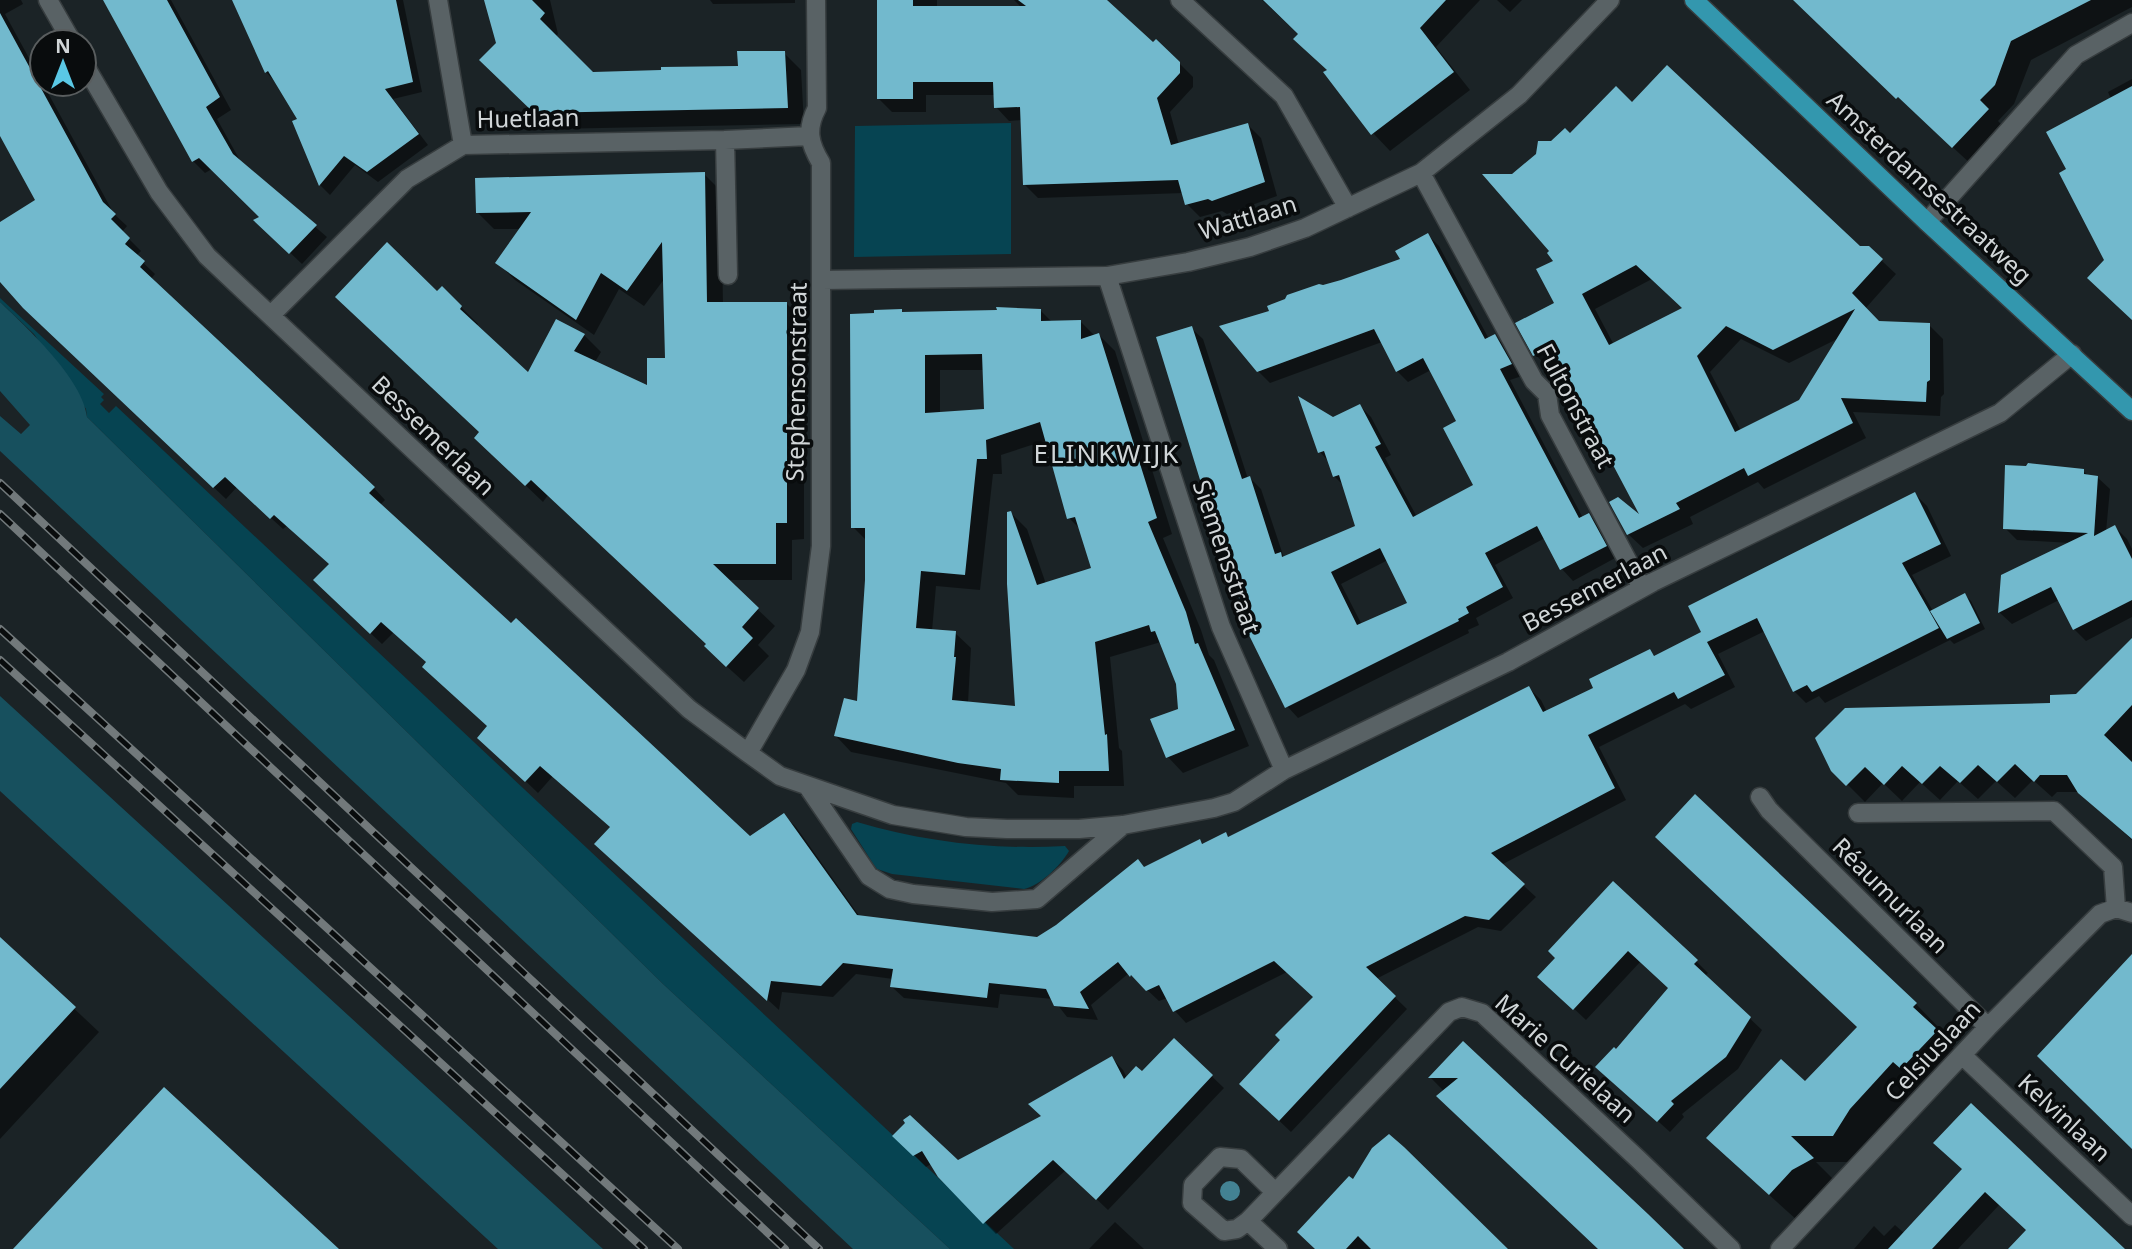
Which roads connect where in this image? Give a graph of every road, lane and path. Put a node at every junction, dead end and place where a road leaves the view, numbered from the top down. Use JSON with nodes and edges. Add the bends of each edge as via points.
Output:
{"nodes":[{"id":1,"x":48,"y":0,"type":"edge"},
{"id":2,"x":438,"y":0,"type":"edge"},
{"id":3,"x":816,"y":0,"type":"edge"},
{"id":4,"x":1180,"y":0,"type":"edge"},
{"id":5,"x":1609,"y":0,"type":"edge"},
{"id":6,"x":1694,"y":0,"type":"edge"},
{"id":7,"x":2132,"y":23,"type":"edge"},
{"id":8,"x":64,"y":28,"type":"edge"},
{"id":9,"x":98,"y":88,"type":"edge"},
{"id":10,"x":809,"y":136,"type":"junction"},
{"id":11,"x":724,"y":140,"type":"junction"},
{"id":12,"x":463,"y":145,"type":"junction"},
{"id":13,"x":1421,"y":173,"type":"junction"},
{"id":14,"x":1348,"y":208,"type":"junction"},
{"id":15,"x":1927,"y":222,"type":"junction"},
{"id":16,"x":728,"y":275,"type":"dead end"},
{"id":17,"x":1107,"y":276,"type":"junction"},
{"id":18,"x":822,"y":280,"type":"junction"},
{"id":19,"x":271,"y":315,"type":"junction"},
{"id":20,"x":2072,"y":354,"type":"junction"},
{"id":21,"x":2132,"y":411,"type":"edge"},
{"id":22,"x":1642,"y":588,"type":"junction"},
{"id":23,"x":748,"y":753,"type":"junction"},
{"id":24,"x":1284,"y":770,"type":"junction"},
{"id":25,"x":808,"y":787,"type":"junction"},
{"id":26,"x":1760,"y":797,"type":"dead end"},
{"id":27,"x":1858,"y":813,"type":"dead end"},
{"id":28,"x":1123,"y":825,"type":"junction"},
{"id":29,"x":2124,"y":911,"type":"edge"},
{"id":30,"x":1988,"y":1027,"type":"junction"},
{"id":31,"x":1963,"y":1056,"type":"junction"},
{"id":32,"x":1275,"y":1192,"type":"junction"},
{"id":33,"x":2132,"y":1216,"type":"edge"},
{"id":34,"x":1248,"y":1221,"type":"junction"},
{"id":35,"x":1278,"y":1249,"type":"edge"},
{"id":36,"x":1731,"y":1249,"type":"edge"},
{"id":37,"x":1780,"y":1249,"type":"edge"}],
"edges":[{"from":1,"to":8,"type":"street"},
{"from":2,"to":12,"type":"street"},
{"from":3,"to":10,"type":"street","via":[[817,108]]},
{"from":4,"to":14,"type":"street","via":[[1284,96]]},
{"from":5,"to":13,"type":"street","name":"Wattlaan","via":[[1519,94]]},
{"from":6,"to":15,"type":"main road","name":"Amsterdamsestraatweg"},
{"from":7,"to":15,"type":"street","via":[[2076,55]]},
{"from":9,"to":19,"type":"street","name":"Bessemerlaan","via":[[159,192],[207,256]]},
{"from":10,"to":11,"type":"street","name":"Huetlaan"},
{"from":10,"to":18,"type":"street","name":"Stephensonstraat","via":[[821,163]]},
{"from":11,"to":12,"type":"street","name":"Huetlaan"},
{"from":11,"to":16,"type":"street"},
{"from":12,"to":19,"type":"street","name":"Huetlaan","via":[[407,179]]},
{"from":13,"to":14,"type":"street","name":"Wattlaan"},
{"from":13,"to":22,"type":"street","name":"Fultonstraat","via":[[1534,381],[1547,394],[1550,415]]},
{"from":14,"to":17,"type":"street","name":"Wattlaan","via":[[1250,247]]},
{"from":15,"to":20,"type":"main road","name":"Amsterdamsestraatweg"},
{"from":17,"to":18,"type":"street","name":"Wattlaan"},
{"from":17,"to":24,"type":"street","name":"Siemensstraat","via":[[1221,627]]},
{"from":18,"to":23,"type":"street","name":"Stephensonstraat","via":[[821,546],[810,632],[796,670]]},
{"from":19,"to":23,"type":"street","name":"Bessemerlaan","via":[[690,709]]},
{"from":20,"to":21,"type":"main road","name":"Amsterdamsestraatweg"},
{"from":20,"to":22,"type":"street","name":"Bessemerlaan","via":[[2000,412]]},
{"from":22,"to":24,"type":"street","name":"Bessemerlaan","via":[[1508,662]]},
{"from":23,"to":25,"type":"street","name":"Bessemerlaan","via":[[780,776]]},
{"from":24,"to":28,"type":"street","name":"Bessemerlaan","via":[[1234,802]]},
{"from":25,"to":28,"type":"street","name":"Bessemerlaan","via":[[893,815],[966,827]]},
{"from":25,"to":28,"type":"street","via":[[869,876],[890,889],[913,894],[992,902],[1037,900]]},
{"from":26,"to":30,"type":"street","name":"Réaumurlaan"},
{"from":27,"to":29,"type":"street","name":"Réaumurlaan","via":[[2054,811],[2113,866]]},
{"from":29,"to":30,"type":"street","name":"Celsiuslaan","via":[[2100,914]]},
{"from":30,"to":31,"type":"street","name":"Celsiuslaan"},
{"from":31,"to":33,"type":"street","name":"Kelvinlaan"},
{"from":31,"to":37,"type":"street","name":"Celsiuslaan"},
{"from":32,"to":34,"type":"street","name":"Marie Curielaan"},
{"from":32,"to":34,"type":"street","via":[[1241,1158],[1220,1157],[1193,1185],[1192,1203],[1224,1231]]},
{"from":32,"to":36,"type":"street","name":"Marie Curielaan","via":[[1449,1012],[1462,1007],[1482,1013]]},
{"from":34,"to":35,"type":"street"}]}
